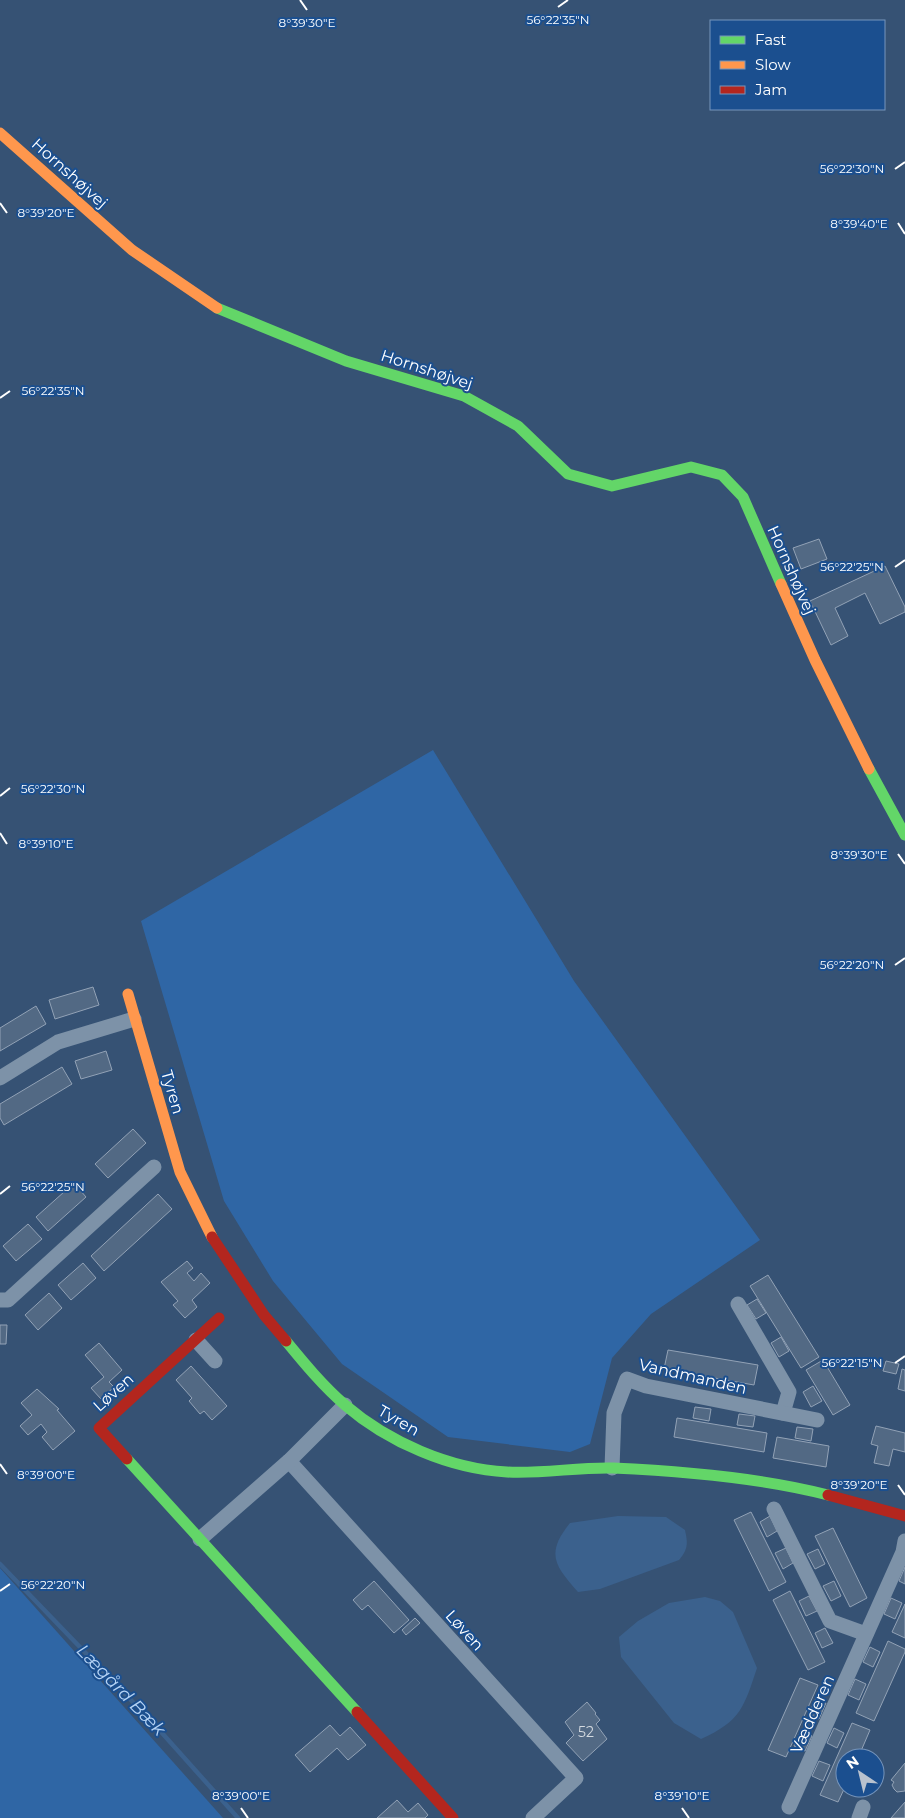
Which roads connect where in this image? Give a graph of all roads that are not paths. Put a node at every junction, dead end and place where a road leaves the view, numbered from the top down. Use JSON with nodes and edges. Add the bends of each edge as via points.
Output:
{"nodes":[{"id":1,"x":0,"y":134,"type":"edge"},
{"id":2,"x":905,"y":834,"type":"edge"},
{"id":3,"x":128,"y":994,"type":"dead end"},
{"id":4,"x":134,"y":1019,"type":"junction"},
{"id":5,"x":0,"y":1078,"type":"edge"},
{"id":6,"x":154,"y":1167,"type":"dead end"},
{"id":7,"x":0,"y":1300,"type":"edge"},
{"id":8,"x":738,"y":1304,"type":"dead end"},
{"id":9,"x":219,"y":1318,"type":"dead end"},
{"id":10,"x":196,"y":1340,"type":"junction"},
{"id":11,"x":215,"y":1361,"type":"dead end"},
{"id":12,"x":346,"y":1405,"type":"junction"},
{"id":13,"x":783,"y":1413,"type":"junction"},
{"id":14,"x":818,"y":1420,"type":"dead end"},
{"id":15,"x":289,"y":1461,"type":"junction"},
{"id":16,"x":612,"y":1468,"type":"junction"},
{"id":17,"x":774,"y":1509,"type":"dead end"},
{"id":18,"x":905,"y":1516,"type":"edge"},
{"id":19,"x":200,"y":1539,"type":"junction"},
{"id":20,"x":905,"y":1540,"type":"edge"},
{"id":21,"x":866,"y":1634,"type":"junction"},
{"id":22,"x":789,"y":1807,"type":"dead end"},
{"id":23,"x":453,"y":1818,"type":"edge"},
{"id":24,"x":533,"y":1818,"type":"edge"}],
"edges":[{"from":1,"to":2,"type":"street","name":"Hornshøjvej","via":[[132,250],[219,309],[346,361],[464,396],[518,426],[568,474],[612,486],[691,466],[722,475],[743,497],[815,660]]},
{"from":3,"to":4,"type":"street","name":"Tyren"},
{"from":4,"to":5,"type":"street","via":[[58,1042]]},
{"from":4,"to":12,"type":"street","name":"Tyren","via":[[180,1172],[213,1238],[264,1315],[306,1365]]},
{"from":6,"to":7,"type":"street","via":[[8,1300]]},
{"from":8,"to":13,"type":"street","via":[[789,1392]]},
{"from":9,"to":10,"type":"street","name":"Løven"},
{"from":10,"to":11,"type":"street"},
{"from":10,"to":19,"type":"street","name":"Løven","via":[[99,1428]]},
{"from":12,"to":15,"type":"street"},
{"from":12,"to":16,"type":"street","name":"Tyren","via":[[385,1433],[421,1451],[466,1466],[507,1472]]},
{"from":13,"to":14,"type":"street","name":"Vandmanden"},
{"from":13,"to":16,"type":"street","name":"Vandmanden","via":[[646,1386],[627,1379],[614,1413]]},
{"from":15,"to":19,"type":"street"},
{"from":15,"to":24,"type":"street","name":"Løven","via":[[576,1778]]},
{"from":16,"to":18,"type":"street","name":"Tyren","via":[[712,1476],[808,1490]]},
{"from":17,"to":21,"type":"street","via":[[830,1621]]},
{"from":19,"to":23,"type":"street","name":"Løven"},
{"from":20,"to":21,"type":"street","name":"Vædderen","via":[[903,1552]]},
{"from":21,"to":22,"type":"street","name":"Vædderen"}]}
